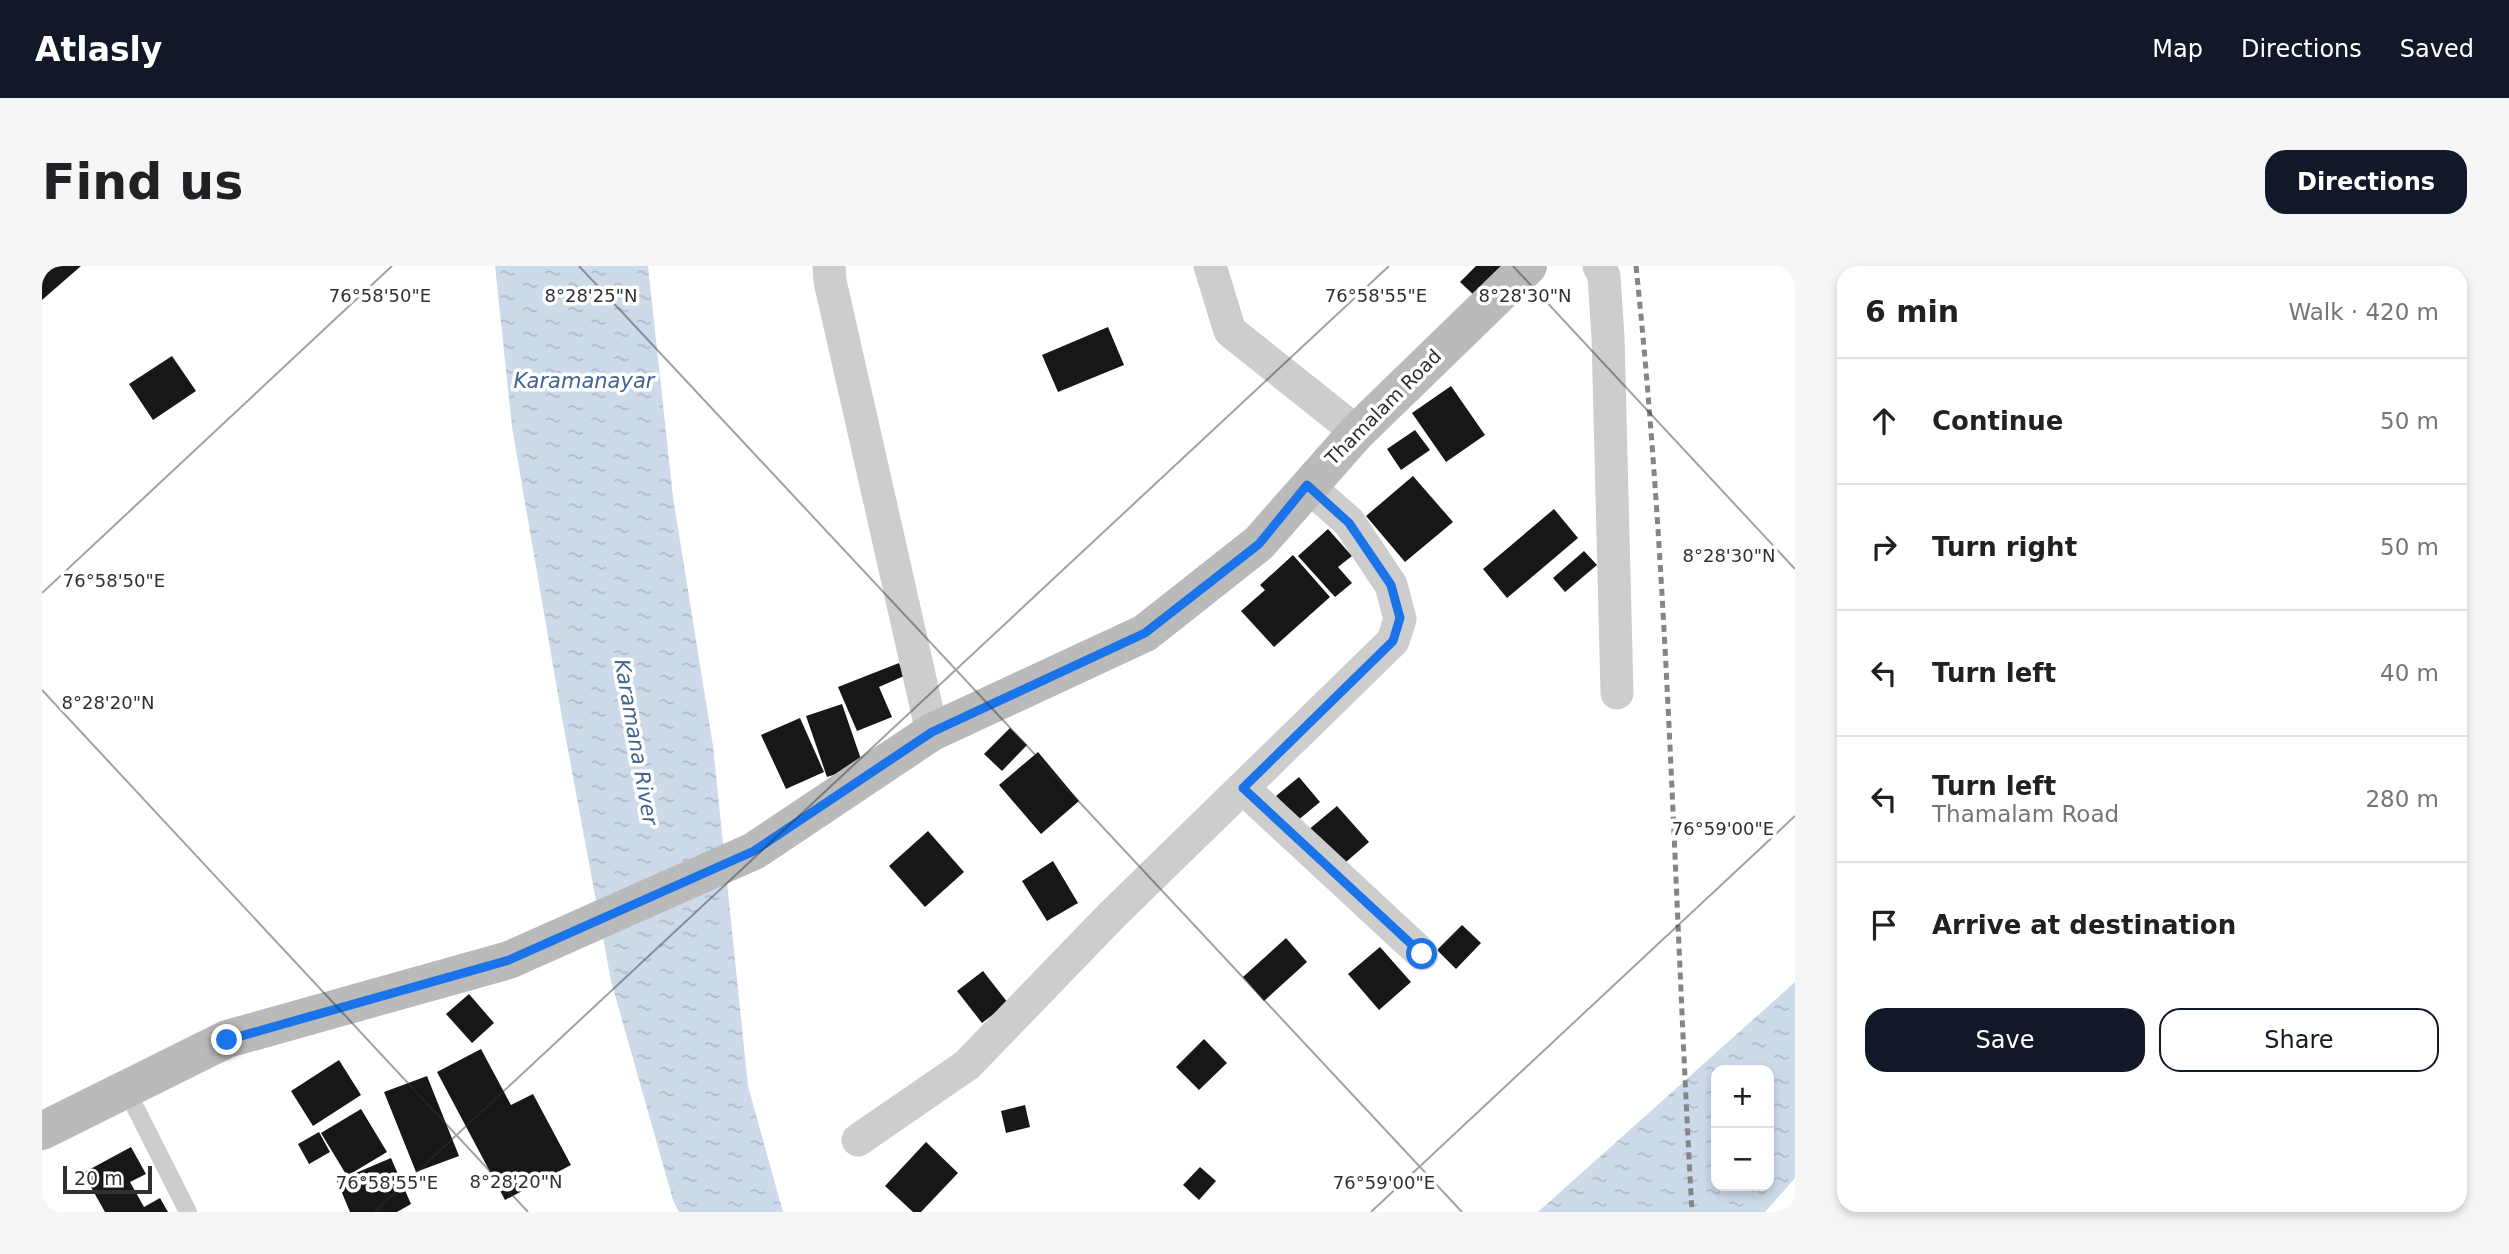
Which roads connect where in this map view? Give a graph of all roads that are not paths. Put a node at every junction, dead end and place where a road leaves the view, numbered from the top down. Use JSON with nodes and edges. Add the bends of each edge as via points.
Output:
{"nodes":[{"id":1,"x":830,"y":266,"type":"edge"},
{"id":2,"x":1210,"y":266,"type":"edge"},
{"id":3,"x":1528,"y":266,"type":"edge"},
{"id":4,"x":1599,"y":266,"type":"edge"},
{"id":5,"x":1357,"y":432,"type":"junction"},
{"id":6,"x":1307,"y":485,"type":"junction"},
{"id":7,"x":1617,"y":693,"type":"dead end"},
{"id":8,"x":932,"y":732,"type":"junction"},
{"id":9,"x":1243,"y":788,"type":"junction"},
{"id":10,"x":1422,"y":954,"type":"dead end"},
{"id":11,"x":126,"y":1089,"type":"junction"},
{"id":12,"x":42,"y":1131,"type":"edge"},
{"id":13,"x":858,"y":1140,"type":"dead end"},
{"id":14,"x":188,"y":1212,"type":"edge"}],
"edges":[{"from":1,"to":8,"type":"street"},
{"from":2,"to":5,"type":"street","via":[[1230,331]]},
{"from":3,"to":5,"type":"street","name":"Thamalam Road"},
{"from":4,"to":7,"type":"street","via":[[1604,276],[1608,337]]},
{"from":5,"to":6,"type":"street","name":"Thamalam Road"},
{"from":6,"to":8,"type":"street","name":"Thamalam Road","via":[[1259,544],[1145,633]]},
{"from":6,"to":9,"type":"street","via":[[1349,523],[1391,585],[1400,618],[1393,641]]},
{"from":8,"to":11,"type":"street","name":"Thamalam Road","via":[[754,851],[509,960],[227,1040]]},
{"from":9,"to":10,"type":"street"},
{"from":9,"to":13,"type":"street","via":[[967,1065]]},
{"from":11,"to":12,"type":"street","name":"Thamalam Road"},
{"from":11,"to":14,"type":"lane"}]}
